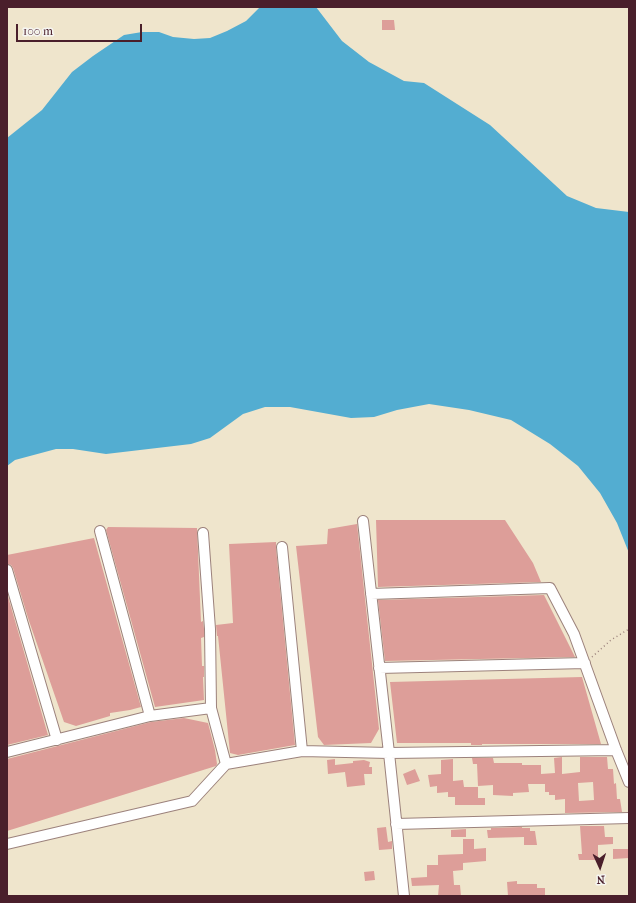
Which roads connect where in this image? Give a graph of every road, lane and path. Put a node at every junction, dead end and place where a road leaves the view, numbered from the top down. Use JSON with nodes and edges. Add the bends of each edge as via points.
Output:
{"nodes":[{"id":1,"x":363,"y":521,"type":"dead end"},
{"id":2,"x":100,"y":531,"type":"dead end"},
{"id":3,"x":203,"y":534,"type":"dead end"},
{"id":4,"x":282,"y":547,"type":"dead end"},
{"id":5,"x":7,"y":570,"type":"edge"},
{"id":6,"x":371,"y":594,"type":"junction"},
{"id":7,"x":629,"y":629,"type":"edge"},
{"id":8,"x":585,"y":663,"type":"junction"},
{"id":9,"x":379,"y":668,"type":"junction"},
{"id":10,"x":211,"y":708,"type":"junction"},
{"id":11,"x":150,"y":716,"type":"junction"},
{"id":12,"x":57,"y":740,"type":"junction"},
{"id":13,"x":616,"y":750,"type":"junction"},
{"id":14,"x":302,"y":751,"type":"junction"},
{"id":15,"x":7,"y":752,"type":"edge"},
{"id":16,"x":389,"y":753,"type":"junction"},
{"id":17,"x":226,"y":764,"type":"junction"},
{"id":18,"x":629,"y":782,"type":"edge"},
{"id":19,"x":629,"y":818,"type":"edge"},
{"id":20,"x":396,"y":824,"type":"junction"},
{"id":21,"x":7,"y":844,"type":"edge"},
{"id":22,"x":404,"y":896,"type":"edge"}],
"edges":[{"from":1,"to":6,"type":"street"},
{"from":2,"to":11,"type":"street"},
{"from":3,"to":10,"type":"street","via":[[210,629]]},
{"from":4,"to":14,"type":"street"},
{"from":5,"to":12,"type":"street"},
{"from":6,"to":8,"type":"street","via":[[550,588],[574,634]]},
{"from":6,"to":9,"type":"street"},
{"from":7,"to":8,"type":"path","via":[[611,640]]},
{"from":8,"to":9,"type":"street"},
{"from":8,"to":13,"type":"street"},
{"from":9,"to":16,"type":"street"},
{"from":10,"to":11,"type":"street"},
{"from":10,"to":17,"type":"street"},
{"from":11,"to":12,"type":"street"},
{"from":12,"to":15,"type":"street"},
{"from":13,"to":16,"type":"street"},
{"from":13,"to":18,"type":"street"},
{"from":14,"to":16,"type":"street"},
{"from":14,"to":17,"type":"street"},
{"from":16,"to":20,"type":"street"},
{"from":17,"to":21,"type":"street","via":[[192,801]]},
{"from":19,"to":20,"type":"street"},
{"from":20,"to":22,"type":"street"}]}
